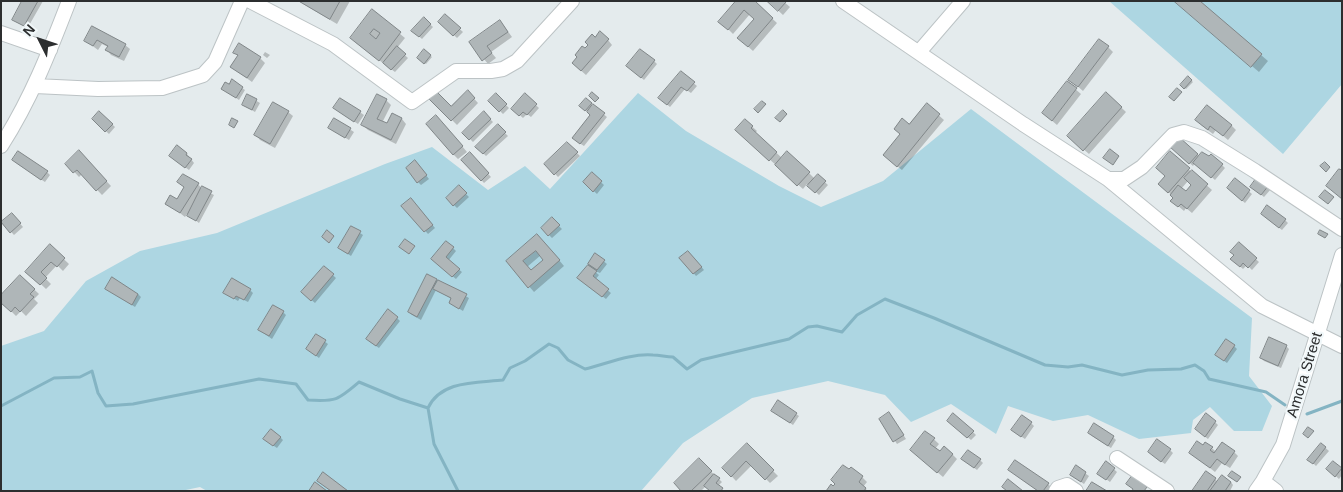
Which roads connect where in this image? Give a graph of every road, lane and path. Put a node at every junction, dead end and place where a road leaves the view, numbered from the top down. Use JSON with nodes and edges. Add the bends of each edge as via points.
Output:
{"nodes":[{"id":1,"x":69,"y":1,"type":"edge"},
{"id":2,"x":242,"y":1,"type":"edge"},
{"id":3,"x":250,"y":1,"type":"edge"},
{"id":4,"x":572,"y":1,"type":"edge"},
{"id":5,"x":843,"y":1,"type":"edge"},
{"id":6,"x":963,"y":1,"type":"edge"},
{"id":7,"x":1,"y":33,"type":"edge"},
{"id":8,"x":50,"y":50,"type":"junction"},
{"id":9,"x":919,"y":52,"type":"junction"},
{"id":10,"x":35,"y":86,"type":"junction"},
{"id":11,"x":16,"y":123,"type":"junction"},
{"id":12,"x":1,"y":132,"type":"edge"},
{"id":13,"x":1,"y":146,"type":"edge"},
{"id":14,"x":1108,"y":179,"type":"junction"},
{"id":15,"x":1342,"y":228,"type":"edge"},
{"id":16,"x":1342,"y":255,"type":"edge"},
{"id":17,"x":1318,"y":333,"type":"junction"},
{"id":18,"x":1342,"y":346,"type":"edge"},
{"id":19,"x":1117,"y":458,"type":"dead end"},
{"id":20,"x":1260,"y":486,"type":"edge"},
{"id":21,"x":1056,"y":491,"type":"edge"},
{"id":22,"x":1076,"y":491,"type":"edge"},
{"id":23,"x":1167,"y":491,"type":"edge"},
{"id":24,"x":1276,"y":491,"type":"edge"}],
"edges":[{"from":1,"to":8,"type":"street"},
{"from":2,"to":10,"type":"street","via":[[215,62],[203,75],[162,88],[98,90]]},
{"from":3,"to":4,"type":"street","via":[[333,44],[412,102],[456,71],[497,70],[517,61]]},
{"from":5,"to":9,"type":"street"},
{"from":6,"to":9,"type":"street"},
{"from":7,"to":8,"type":"street"},
{"from":8,"to":10,"type":"street"},
{"from":9,"to":14,"type":"street"},
{"from":10,"to":11,"type":"street"},
{"from":11,"to":12,"type":"street"},
{"from":11,"to":13,"type":"street"},
{"from":14,"to":15,"type":"street","via":[[1124,179],[1142,167],[1172,134],[1184,132],[1202,138]]},
{"from":14,"to":17,"type":"street","via":[[1262,306]]},
{"from":16,"to":17,"type":"street","name":"Amora Street"},
{"from":17,"to":18,"type":"street"},
{"from":17,"to":20,"type":"street","name":"Amora Street","via":[[1283,445]]},
{"from":19,"to":23,"type":"street"},
{"from":20,"to":24,"type":"street"},
{"from":21,"to":22,"type":"street","via":[[1067,485]]}]}
